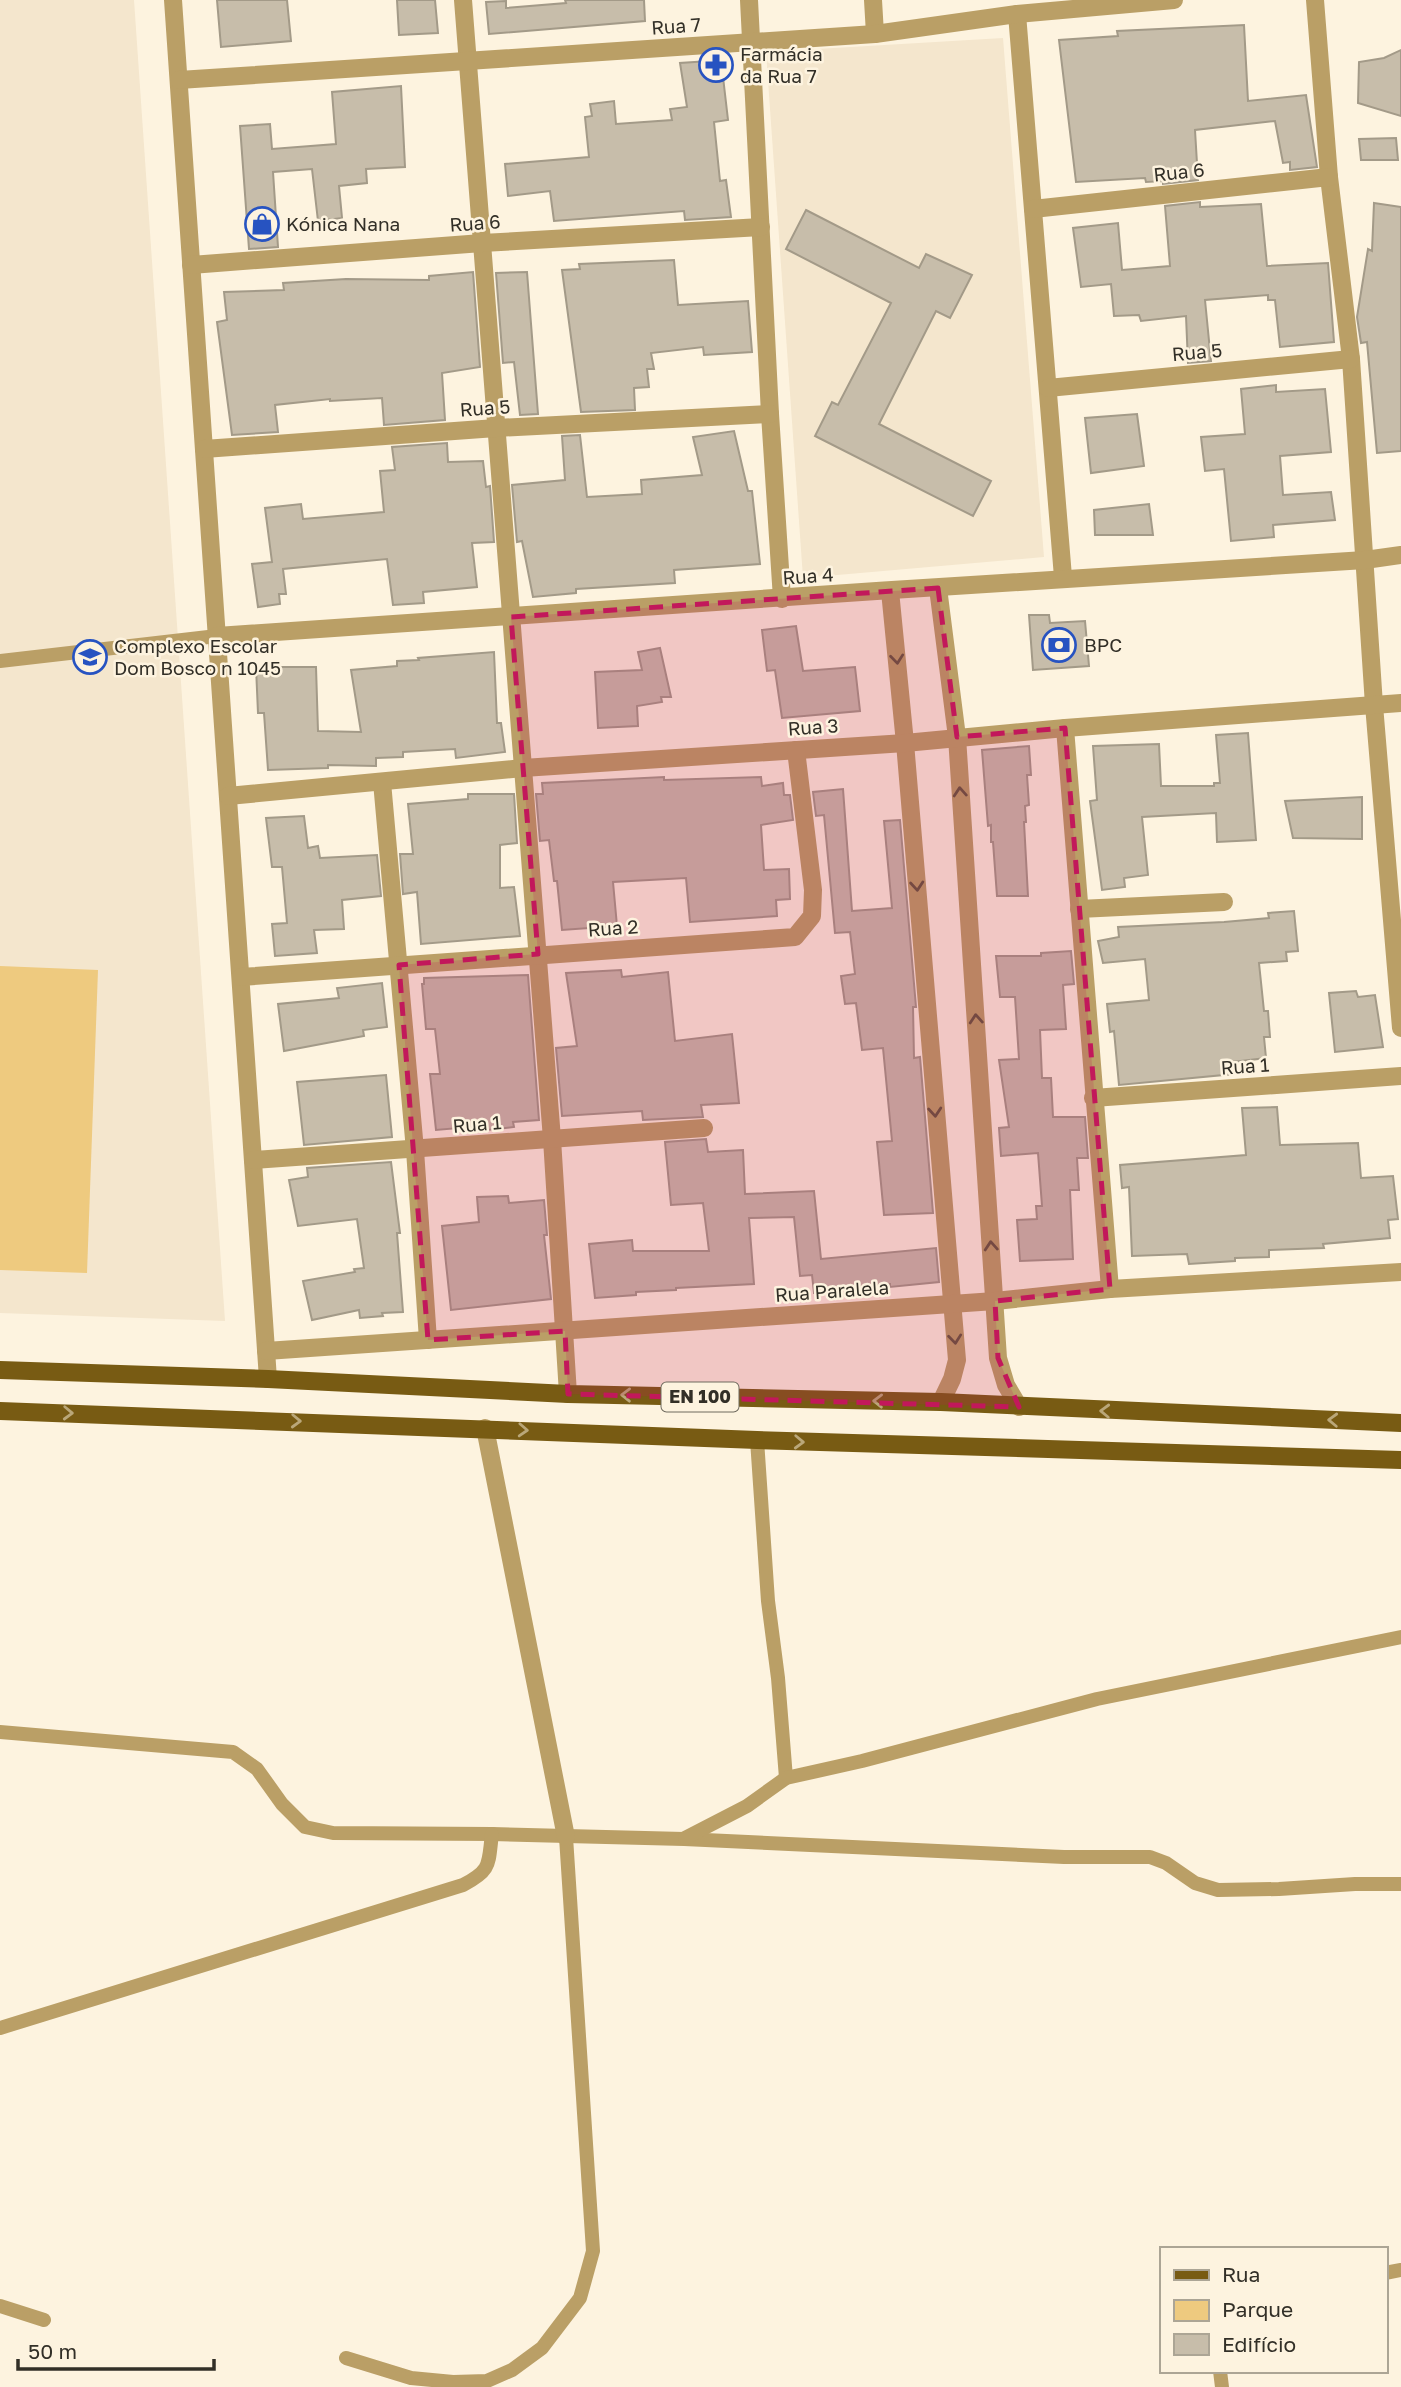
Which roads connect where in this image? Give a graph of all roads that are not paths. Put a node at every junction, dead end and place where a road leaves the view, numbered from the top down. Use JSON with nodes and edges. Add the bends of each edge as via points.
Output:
{"nodes":[{"id":1,"x":173,"y":0,"type":"edge"},
{"id":2,"x":463,"y":0,"type":"edge"},
{"id":3,"x":749,"y":0,"type":"edge"},
{"id":4,"x":873,"y":0,"type":"edge"},
{"id":5,"x":1174,"y":0,"type":"edge"},
{"id":6,"x":1315,"y":0,"type":"edge"},
{"id":7,"x":1017,"y":14,"type":"junction"},
{"id":8,"x":875,"y":34,"type":"junction"},
{"id":9,"x":751,"y":42,"type":"junction"},
{"id":10,"x":468,"y":61,"type":"junction"},
{"id":11,"x":179,"y":80,"type":"junction"},
{"id":12,"x":1329,"y":177,"type":"junction"},
{"id":13,"x":1032,"y":209,"type":"junction"},
{"id":14,"x":761,"y":227,"type":"junction"},
{"id":15,"x":482,"y":243,"type":"junction"},
{"id":16,"x":191,"y":265,"type":"junction"},
{"id":17,"x":1350,"y":359,"type":"junction"},
{"id":18,"x":1048,"y":388,"type":"junction"},
{"id":19,"x":770,"y":414,"type":"junction"},
{"id":20,"x":496,"y":428,"type":"junction"},
{"id":21,"x":204,"y":449,"type":"junction"},
{"id":22,"x":1401,"y":555,"type":"edge"},
{"id":23,"x":1366,"y":560,"type":"junction"},
{"id":24,"x":1063,"y":578,"type":"junction"},
{"id":25,"x":938,"y":588,"type":"junction"},
{"id":26,"x":890,"y":591,"type":"junction"},
{"id":27,"x":782,"y":599,"type":"junction"},
{"id":28,"x":511,"y":617,"type":"junction"},
{"id":29,"x":217,"y":636,"type":"junction"},
{"id":30,"x":0,"y":661,"type":"edge"},
{"id":31,"x":1401,"y":703,"type":"edge"},
{"id":32,"x":1374,"y":705,"type":"junction"},
{"id":33,"x":1065,"y":728,"type":"junction"},
{"id":34,"x":957,"y":737,"type":"junction"},
{"id":35,"x":905,"y":743,"type":"junction"},
{"id":36,"x":796,"y":750,"type":"junction"},
{"id":37,"x":523,"y":768,"type":"junction"},
{"id":38,"x":382,"y":782,"type":"junction"},
{"id":39,"x":228,"y":796,"type":"junction"},
{"id":40,"x":1224,"y":902,"type":"dead end"},
{"id":41,"x":1079,"y":909,"type":"junction"},
{"id":42,"x":538,"y":954,"type":"junction"},
{"id":43,"x":399,"y":965,"type":"junction"},
{"id":44,"x":241,"y":977,"type":"junction"},
{"id":45,"x":1401,"y":1028,"type":"edge"},
{"id":46,"x":1401,"y":1076,"type":"edge"},
{"id":47,"x":1093,"y":1098,"type":"junction"},
{"id":48,"x":705,"y":1128,"type":"dead end"},
{"id":49,"x":552,"y":1139,"type":"junction"},
{"id":50,"x":415,"y":1150,"type":"junction"},
{"id":51,"x":253,"y":1160,"type":"junction"},
{"id":52,"x":1401,"y":1272,"type":"edge"},
{"id":53,"x":1110,"y":1289,"type":"junction"},
{"id":54,"x":995,"y":1301,"type":"junction"},
{"id":55,"x":951,"y":1304,"type":"junction"},
{"id":56,"x":565,"y":1331,"type":"junction"},
{"id":57,"x":428,"y":1340,"type":"junction"},
{"id":58,"x":266,"y":1352,"type":"junction"},
{"id":59,"x":0,"y":1370,"type":"edge"},
{"id":60,"x":268,"y":1379,"type":"junction"},
{"id":61,"x":568,"y":1394,"type":"junction"},
{"id":62,"x":941,"y":1402,"type":"junction"},
{"id":63,"x":1019,"y":1408,"type":"junction"},
{"id":64,"x":0,"y":1411,"type":"edge"},
{"id":65,"x":1401,"y":1423,"type":"edge"},
{"id":66,"x":485,"y":1428,"type":"junction"},
{"id":67,"x":757,"y":1440,"type":"junction"},
{"id":68,"x":1401,"y":1460,"type":"edge"},
{"id":69,"x":1401,"y":1637,"type":"edge"},
{"id":70,"x":0,"y":1732,"type":"edge"},
{"id":71,"x":786,"y":1778,"type":"junction"},
{"id":72,"x":492,"y":1834,"type":"junction"},
{"id":73,"x":566,"y":1837,"type":"junction"},
{"id":74,"x":684,"y":1839,"type":"junction"},
{"id":75,"x":1401,"y":1884,"type":"edge"},
{"id":76,"x":0,"y":2028,"type":"edge"},
{"id":77,"x":0,"y":2306,"type":"edge"},
{"id":78,"x":44,"y":2320,"type":"dead end"},
{"id":79,"x":346,"y":2358,"type":"dead end"}],
"edges":[{"from":1,"to":11,"type":"street"},
{"from":2,"to":10,"type":"street"},
{"from":3,"to":9,"type":"street"},
{"from":4,"to":8,"type":"street"},
{"from":5,"to":7,"type":"street","name":"Rua 7"},
{"from":6,"to":12,"type":"street"},
{"from":7,"to":8,"type":"street","name":"Rua 7"},
{"from":7,"to":13,"type":"street"},
{"from":8,"to":9,"type":"street","name":"Rua 7"},
{"from":9,"to":10,"type":"street","name":"Rua 7"},
{"from":9,"to":14,"type":"street"},
{"from":10,"to":11,"type":"street","name":"Rua 7"},
{"from":10,"to":15,"type":"street"},
{"from":11,"to":16,"type":"street"},
{"from":12,"to":13,"type":"street","name":"Rua 6"},
{"from":12,"to":17,"type":"street"},
{"from":13,"to":18,"type":"street"},
{"from":14,"to":15,"type":"street","name":"Rua 6"},
{"from":14,"to":19,"type":"street"},
{"from":15,"to":16,"type":"street","name":"Rua 6"},
{"from":15,"to":20,"type":"street"},
{"from":16,"to":21,"type":"street"},
{"from":17,"to":18,"type":"street","name":"Rua 5"},
{"from":17,"to":23,"type":"street"},
{"from":18,"to":24,"type":"street"},
{"from":19,"to":20,"type":"street","name":"Rua 5"},
{"from":19,"to":27,"type":"street"},
{"from":20,"to":21,"type":"street","name":"Rua 5"},
{"from":20,"to":28,"type":"street"},
{"from":21,"to":29,"type":"street"},
{"from":22,"to":23,"type":"street","name":"Rua 4"},
{"from":23,"to":24,"type":"street","name":"Rua 4"},
{"from":23,"to":32,"type":"street"},
{"from":24,"to":25,"type":"street","name":"Rua 4"},
{"from":25,"to":26,"type":"street","name":"Rua 4"},
{"from":25,"to":34,"type":"street"},
{"from":26,"to":27,"type":"street","name":"Rua 4"},
{"from":26,"to":35,"type":"street","one_way":true},
{"from":27,"to":28,"type":"street","name":"Rua 4"},
{"from":28,"to":29,"type":"street","name":"Rua 4"},
{"from":28,"to":37,"type":"street"},
{"from":29,"to":30,"type":"lane"},
{"from":29,"to":39,"type":"street"},
{"from":31,"to":32,"type":"street","name":"Rua 3"},
{"from":32,"to":33,"type":"street","name":"Rua 3"},
{"from":32,"to":45,"type":"street"},
{"from":33,"to":34,"type":"street","name":"Rua 3"},
{"from":33,"to":41,"type":"street"},
{"from":34,"to":35,"type":"street","name":"Rua 3"},
{"from":54,"to":34,"type":"street","one_way":true},
{"from":35,"to":36,"type":"street","name":"Rua 3"},
{"from":35,"to":55,"type":"street","one_way":true},
{"from":36,"to":37,"type":"street","name":"Rua 3"},
{"from":36,"to":42,"type":"street","name":"Rua 2","via":[[813,916],[795,937]]},
{"from":37,"to":38,"type":"street","name":"Rua 3"},
{"from":37,"to":42,"type":"street"},
{"from":38,"to":39,"type":"street","name":"Rua 3"},
{"from":38,"to":43,"type":"street"},
{"from":39,"to":44,"type":"street"},
{"from":40,"to":41,"type":"street"},
{"from":41,"to":47,"type":"street"},
{"from":42,"to":43,"type":"street","name":"Rua 2"},
{"from":42,"to":49,"type":"street"},
{"from":43,"to":44,"type":"street","name":"Rua 2"},
{"from":43,"to":50,"type":"street"},
{"from":44,"to":51,"type":"street"},
{"from":46,"to":47,"type":"street","name":"Rua 1"},
{"from":47,"to":53,"type":"street"},
{"from":48,"to":49,"type":"street","name":"Rua 1"},
{"from":49,"to":50,"type":"street","name":"Rua 1"},
{"from":49,"to":56,"type":"street"},
{"from":50,"to":51,"type":"street","name":"Rua 1"},
{"from":50,"to":57,"type":"street"},
{"from":51,"to":58,"type":"street"},
{"from":52,"to":53,"type":"street","name":"Rua Paralela"},
{"from":53,"to":54,"type":"street","name":"Rua Paralela"},
{"from":54,"to":55,"type":"street","name":"Rua Paralela"},
{"from":54,"to":63,"type":"street","via":[[998,1358]]},
{"from":55,"to":56,"type":"street","name":"Rua Paralela"},
{"from":55,"to":62,"type":"street","one_way":true,"via":[[957,1360]]},
{"from":56,"to":57,"type":"street","name":"Rua Paralela"},
{"from":56,"to":61,"type":"street"},
{"from":57,"to":58,"type":"street","name":"Rua Paralela"},
{"from":58,"to":60,"type":"street"},
{"from":59,"to":60,"type":"main road","number":"EN 100"},
{"from":60,"to":61,"type":"main road","number":"EN 100"},
{"from":62,"to":61,"type":"main road","number":"EN 100","one_way":true},
{"from":62,"to":63,"type":"main road","number":"EN 100"},
{"from":65,"to":63,"type":"main road","number":"EN 100","one_way":true},
{"from":64,"to":66,"type":"main road","number":"EN 100","one_way":true},
{"from":66,"to":67,"type":"main road","number":"EN 100","one_way":true},
{"from":66,"to":73,"type":"street"},
{"from":67,"to":68,"type":"main road","number":"EN 100","one_way":true},
{"from":67,"to":71,"type":"lane"},
{"from":69,"to":71,"type":"lane","via":[[1097,1699]]},
{"from":70,"to":72,"type":"lane","via":[[233,1752],[257,1769],[305,1827],[333,1833]]},
{"from":71,"to":74,"type":"lane","via":[[747,1806]]},
{"from":72,"to":73,"type":"lane"},
{"from":72,"to":76,"type":"lane","via":[[488,1865],[482,1875],[463,1885]]},
{"from":73,"to":74,"type":"lane"},
{"from":73,"to":79,"type":"lane","via":[[593,2251],[580,2298],[542,2348],[487,2381],[411,2378]]},
{"from":74,"to":75,"type":"lane","via":[[1150,1857],[1195,1883],[1218,1890]]},
{"from":77,"to":78,"type":"lane"}]}
